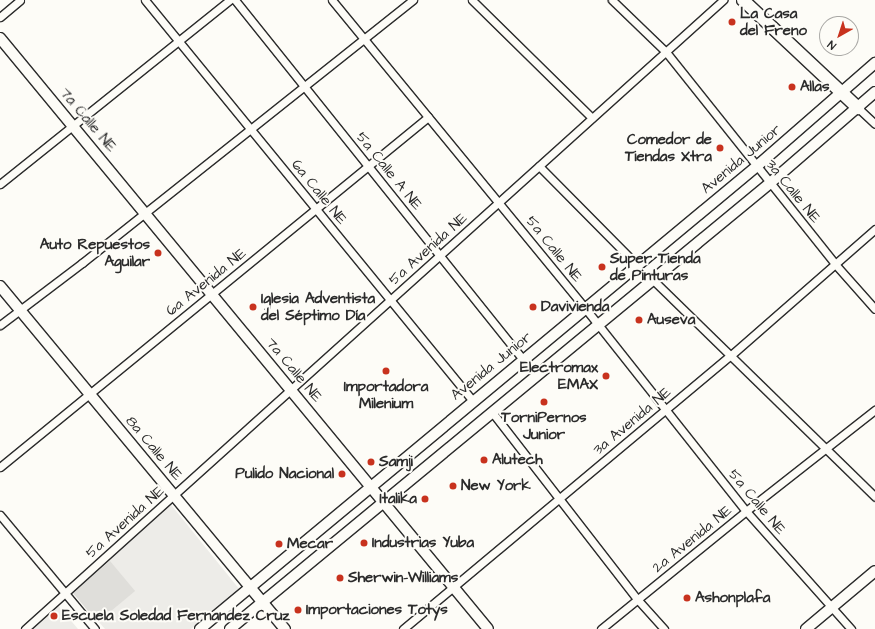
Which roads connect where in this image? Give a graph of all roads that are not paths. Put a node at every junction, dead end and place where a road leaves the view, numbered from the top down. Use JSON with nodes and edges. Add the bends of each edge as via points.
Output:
{"nodes":[{"id":1,"x":20,"y":0,"type":"edge"},
{"id":2,"x":144,"y":0,"type":"edge"},
{"id":3,"x":230,"y":0,"type":"edge"},
{"id":4,"x":235,"y":0,"type":"edge"},
{"id":5,"x":332,"y":0,"type":"edge"},
{"id":6,"x":413,"y":0,"type":"edge"},
{"id":7,"x":472,"y":0,"type":"edge"},
{"id":8,"x":612,"y":0,"type":"edge"},
{"id":9,"x":723,"y":0,"type":"edge"},
{"id":10,"x":743,"y":0,"type":"edge"},
{"id":11,"x":0,"y":17,"type":"edge"},
{"id":12,"x":0,"y":38,"type":"edge"},
{"id":13,"x":364,"y":39,"type":"junction"},
{"id":14,"x":179,"y":42,"type":"junction"},
{"id":15,"x":666,"y":52,"type":"junction"},
{"id":16,"x":875,"y":63,"type":"edge"},
{"id":17,"x":304,"y":86,"type":"junction"},
{"id":18,"x":875,"y":92,"type":"edge"},
{"id":19,"x":842,"y":94,"type":"junction"},
{"id":20,"x":858,"y":108,"type":"junction"},
{"id":21,"x":428,"y":117,"type":"junction"},
{"id":22,"x":592,"y":118,"type":"junction"},
{"id":23,"x":875,"y":124,"type":"edge"},
{"id":24,"x":74,"y":126,"type":"junction"},
{"id":25,"x":250,"y":129,"type":"junction"},
{"id":26,"x":368,"y":166,"type":"junction"},
{"id":27,"x":539,"y":166,"type":"junction"},
{"id":28,"x":757,"y":166,"type":"junction"},
{"id":29,"x":770,"y":183,"type":"junction"},
{"id":30,"x":0,"y":184,"type":"edge"},
{"id":31,"x":499,"y":202,"type":"junction"},
{"id":32,"x":316,"y":209,"type":"junction"},
{"id":33,"x":144,"y":212,"type":"junction"},
{"id":34,"x":875,"y":229,"type":"edge"},
{"id":35,"x":441,"y":255,"type":"junction"},
{"id":36,"x":835,"y":264,"type":"junction"},
{"id":37,"x":637,"y":266,"type":"junction"},
{"id":38,"x":653,"y":280,"type":"junction"},
{"id":39,"x":0,"y":286,"type":"edge"},
{"id":40,"x":212,"y":294,"type":"junction"},
{"id":41,"x":391,"y":300,"type":"junction"},
{"id":42,"x":585,"y":308,"type":"junction"},
{"id":43,"x":875,"y":309,"type":"edge"},
{"id":44,"x":20,"y":310,"type":"junction"},
{"id":45,"x":0,"y":325,"type":"edge"},
{"id":46,"x":598,"y":325,"type":"junction"},
{"id":47,"x":730,"y":356,"type":"junction"},
{"id":48,"x":524,"y":359,"type":"junction"},
{"id":49,"x":291,"y":389,"type":"junction"},
{"id":50,"x":90,"y":394,"type":"junction"},
{"id":51,"x":473,"y":400,"type":"junction"},
{"id":52,"x":666,"y":410,"type":"junction"},
{"id":53,"x":875,"y":410,"type":"edge"},
{"id":54,"x":492,"y":412,"type":"junction"},
{"id":55,"x":824,"y":449,"type":"junction"},
{"id":56,"x":0,"y":467,"type":"edge"},
{"id":57,"x":370,"y":485,"type":"junction"},
{"id":58,"x":174,"y":495,"type":"junction"},
{"id":59,"x":875,"y":498,"type":"edge"},
{"id":60,"x":559,"y":499,"type":"junction"},
{"id":61,"x":384,"y":502,"type":"junction"},
{"id":62,"x":746,"y":511,"type":"junction"},
{"id":63,"x":0,"y":516,"type":"edge"},
{"id":64,"x":875,"y":571,"type":"edge"},
{"id":65,"x":250,"y":587,"type":"junction"},
{"id":66,"x":454,"y":587,"type":"junction"},
{"id":67,"x":64,"y":594,"type":"junction"},
{"id":68,"x":638,"y":600,"type":"junction"},
{"id":69,"x":263,"y":602,"type":"junction"},
{"id":70,"x":831,"y":607,"type":"junction"},
{"id":71,"x":25,"y":629,"type":"edge"},
{"id":72,"x":95,"y":629,"type":"edge"},
{"id":73,"x":200,"y":629,"type":"edge"},
{"id":74,"x":230,"y":629,"type":"edge"},
{"id":75,"x":285,"y":629,"type":"edge"},
{"id":76,"x":403,"y":629,"type":"edge"},
{"id":77,"x":488,"y":629,"type":"edge"},
{"id":78,"x":601,"y":629,"type":"edge"},
{"id":79,"x":664,"y":629,"type":"edge"},
{"id":80,"x":806,"y":629,"type":"edge"},
{"id":81,"x":851,"y":629,"type":"edge"}],
"edges":[{"from":1,"to":11,"type":"street"},
{"from":2,"to":14,"type":"street","name":"6a Calle NE"},
{"from":3,"to":14,"type":"street"},
{"from":4,"to":17,"type":"street","name":"5a Calle A NE"},
{"from":5,"to":13,"type":"street","name":"5a Calle NE"},
{"from":6,"to":13,"type":"street"},
{"from":7,"to":22,"type":"street"},
{"from":8,"to":15,"type":"street","name":"3a Calle NE"},
{"from":9,"to":15,"type":"street","name":"5a Avenida NE"},
{"from":10,"to":19,"type":"main road"},
{"from":12,"to":24,"type":"main road","name":"7a Calle NE"},
{"from":13,"to":17,"type":"street"},
{"from":13,"to":21,"type":"street","name":"5a Calle NE"},
{"from":14,"to":24,"type":"street"},
{"from":14,"to":25,"type":"street","name":"6a Calle NE"},
{"from":15,"to":22,"type":"street","name":"5a Avenida NE"},
{"from":15,"to":28,"type":"street","name":"3a Calle NE"},
{"from":16,"to":19,"type":"main road","name":"Avenida Junior"},
{"from":17,"to":25,"type":"street"},
{"from":17,"to":26,"type":"street","name":"5a Calle A NE"},
{"from":18,"to":20,"type":"main road"},
{"from":19,"to":20,"type":"main road"},
{"from":19,"to":28,"type":"main road","name":"Avenida Junior"},
{"from":20,"to":23,"type":"street"},
{"from":20,"to":29,"type":"main road"},
{"from":21,"to":26,"type":"street","name":"6a Avenida NE"},
{"from":21,"to":31,"type":"street","name":"5a Calle NE"},
{"from":22,"to":27,"type":"street","name":"5a Avenida NE"},
{"from":24,"to":30,"type":"street"},
{"from":24,"to":33,"type":"main road","name":"7a Calle NE"},
{"from":25,"to":32,"type":"street","name":"6a Calle NE"},
{"from":25,"to":33,"type":"street"},
{"from":26,"to":32,"type":"street","name":"6a Avenida NE"},
{"from":26,"to":35,"type":"street","name":"5a Calle A NE"},
{"from":27,"to":31,"type":"street","name":"5a Avenida NE"},
{"from":27,"to":37,"type":"street"},
{"from":28,"to":29,"type":"street","name":"3a Calle NE"},
{"from":28,"to":37,"type":"main road","name":"Avenida Junior"},
{"from":29,"to":36,"type":"street","name":"3a Calle NE"},
{"from":29,"to":38,"type":"main road"},
{"from":31,"to":35,"type":"street","name":"5a Avenida NE"},
{"from":31,"to":42,"type":"street","name":"5a Calle NE"},
{"from":32,"to":40,"type":"street","name":"6a Avenida NE"},
{"from":32,"to":41,"type":"street","name":"6a Calle NE"},
{"from":33,"to":40,"type":"main road","name":"7a Calle NE"},
{"from":33,"to":44,"type":"street"},
{"from":34,"to":36,"type":"street","name":"3a Avenida NE"},
{"from":35,"to":41,"type":"street","name":"5a Avenida NE"},
{"from":35,"to":48,"type":"street","name":"5a Calle A NE"},
{"from":36,"to":43,"type":"street","name":"3a Calle NE"},
{"from":36,"to":47,"type":"street","name":"3a Avenida NE"},
{"from":37,"to":42,"type":"main road","name":"Avenida Junior"},
{"from":38,"to":46,"type":"main road"},
{"from":38,"to":47,"type":"street"},
{"from":39,"to":44,"type":"main road","name":"8a Calle NE"},
{"from":40,"to":49,"type":"main road","name":"7a Calle NE"},
{"from":40,"to":50,"type":"street","name":"6a Avenida NE"},
{"from":41,"to":49,"type":"street","name":"5a Avenida NE"},
{"from":41,"to":51,"type":"street","name":"6a Calle NE"},
{"from":42,"to":46,"type":"street","name":"5a Calle NE"},
{"from":42,"to":48,"type":"main road","name":"Avenida Junior"},
{"from":44,"to":45,"type":"street"},
{"from":44,"to":50,"type":"main road","name":"8a Calle NE"},
{"from":46,"to":52,"type":"street","name":"5a Calle NE"},
{"from":46,"to":54,"type":"main road"},
{"from":47,"to":52,"type":"street","name":"3a Avenida NE"},
{"from":47,"to":55,"type":"street"},
{"from":48,"to":51,"type":"main road","name":"Avenida Junior"},
{"from":49,"to":57,"type":"main road","name":"7a Calle NE"},
{"from":49,"to":58,"type":"street","name":"5a Avenida NE"},
{"from":50,"to":56,"type":"street","name":"6a Avenida NE"},
{"from":50,"to":58,"type":"main road","name":"8a Calle NE"},
{"from":51,"to":57,"type":"main road","name":"Avenida Junior"},
{"from":52,"to":60,"type":"street","name":"3a Avenida NE"},
{"from":52,"to":62,"type":"street","name":"5a Calle NE"},
{"from":53,"to":55,"type":"street","name":"2a Avenida NE"},
{"from":54,"to":60,"type":"street"},
{"from":54,"to":61,"type":"main road"},
{"from":55,"to":59,"type":"street"},
{"from":55,"to":62,"type":"street","name":"2a Avenida NE"},
{"from":57,"to":61,"type":"main road","name":"7a Calle NE"},
{"from":57,"to":65,"type":"main road","name":"Avenida Junior"},
{"from":58,"to":65,"type":"main road","name":"8a Calle NE"},
{"from":58,"to":67,"type":"street","name":"5a Avenida NE"},
{"from":60,"to":66,"type":"street","name":"3a Avenida NE"},
{"from":60,"to":68,"type":"street"},
{"from":61,"to":66,"type":"main road","name":"7a Calle NE"},
{"from":61,"to":69,"type":"main road"},
{"from":62,"to":68,"type":"street","name":"2a Avenida NE"},
{"from":62,"to":70,"type":"street","name":"5a Calle NE"},
{"from":63,"to":67,"type":"street"},
{"from":64,"to":70,"type":"main road"},
{"from":65,"to":69,"type":"main road","name":"8a Calle NE"},
{"from":65,"to":73,"type":"main road","name":"Avenida Junior"},
{"from":66,"to":76,"type":"street","name":"3a Avenida NE"},
{"from":66,"to":77,"type":"main road","name":"7a Calle NE"},
{"from":67,"to":71,"type":"street","name":"5a Avenida NE"},
{"from":67,"to":72,"type":"street"},
{"from":68,"to":78,"type":"street","name":"2a Avenida NE"},
{"from":68,"to":79,"type":"street"},
{"from":69,"to":74,"type":"main road"},
{"from":69,"to":75,"type":"main road","name":"8a Calle NE"},
{"from":70,"to":80,"type":"main road"},
{"from":70,"to":81,"type":"street","name":"5a Calle NE"}]}
